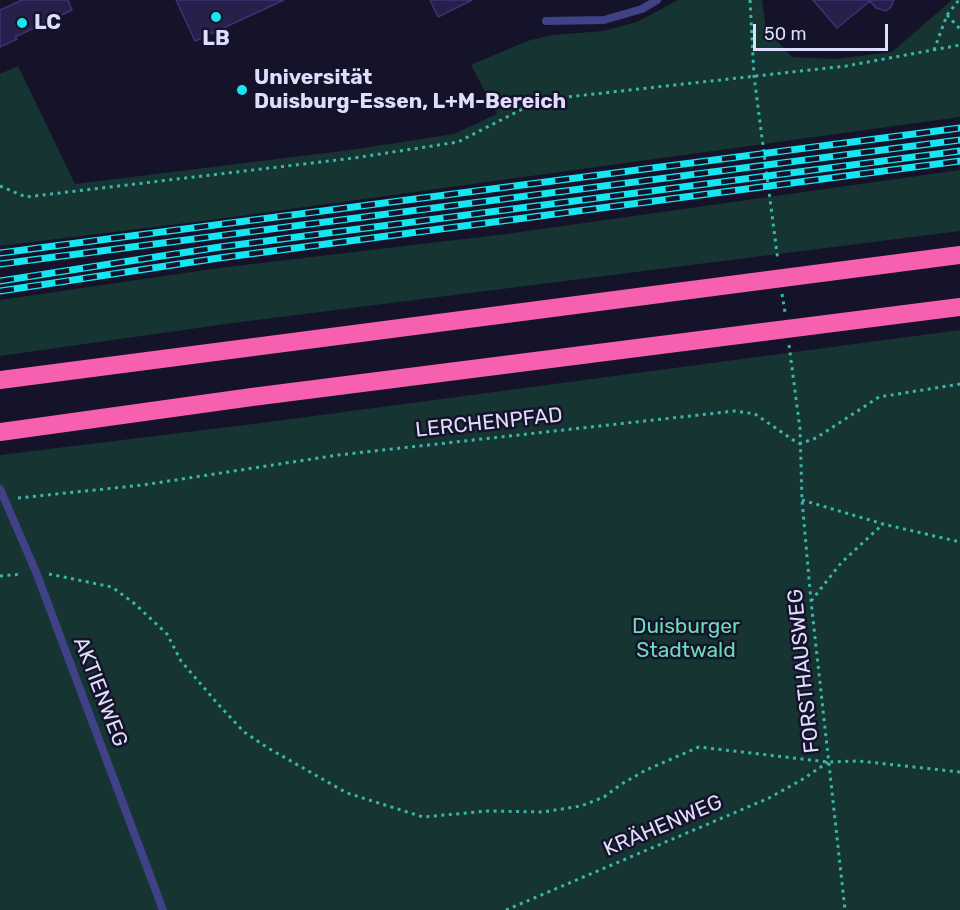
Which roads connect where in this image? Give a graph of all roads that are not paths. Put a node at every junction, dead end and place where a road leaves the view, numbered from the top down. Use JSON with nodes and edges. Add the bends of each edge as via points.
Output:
{"nodes":[{"id":1,"x":657,"y":0,"type":"edge"},
{"id":2,"x":546,"y":21,"type":"dead end"},
{"id":3,"x":960,"y":255,"type":"edge"},
{"id":4,"x":960,"y":308,"type":"edge"},
{"id":5,"x":0,"y":380,"type":"edge"},
{"id":6,"x":0,"y":432,"type":"edge"},
{"id":7,"x":0,"y":489,"type":"edge"},
{"id":8,"x":163,"y":910,"type":"edge"}],
"edges":[{"from":1,"to":2,"type":"lane","via":[[642,9],[604,20]]},
{"from":3,"to":5,"type":"highway"},
{"from":4,"to":6,"type":"highway"},
{"from":7,"to":8,"type":"lane","name":"AKTIENWEG","via":[[36,572]]}]}
